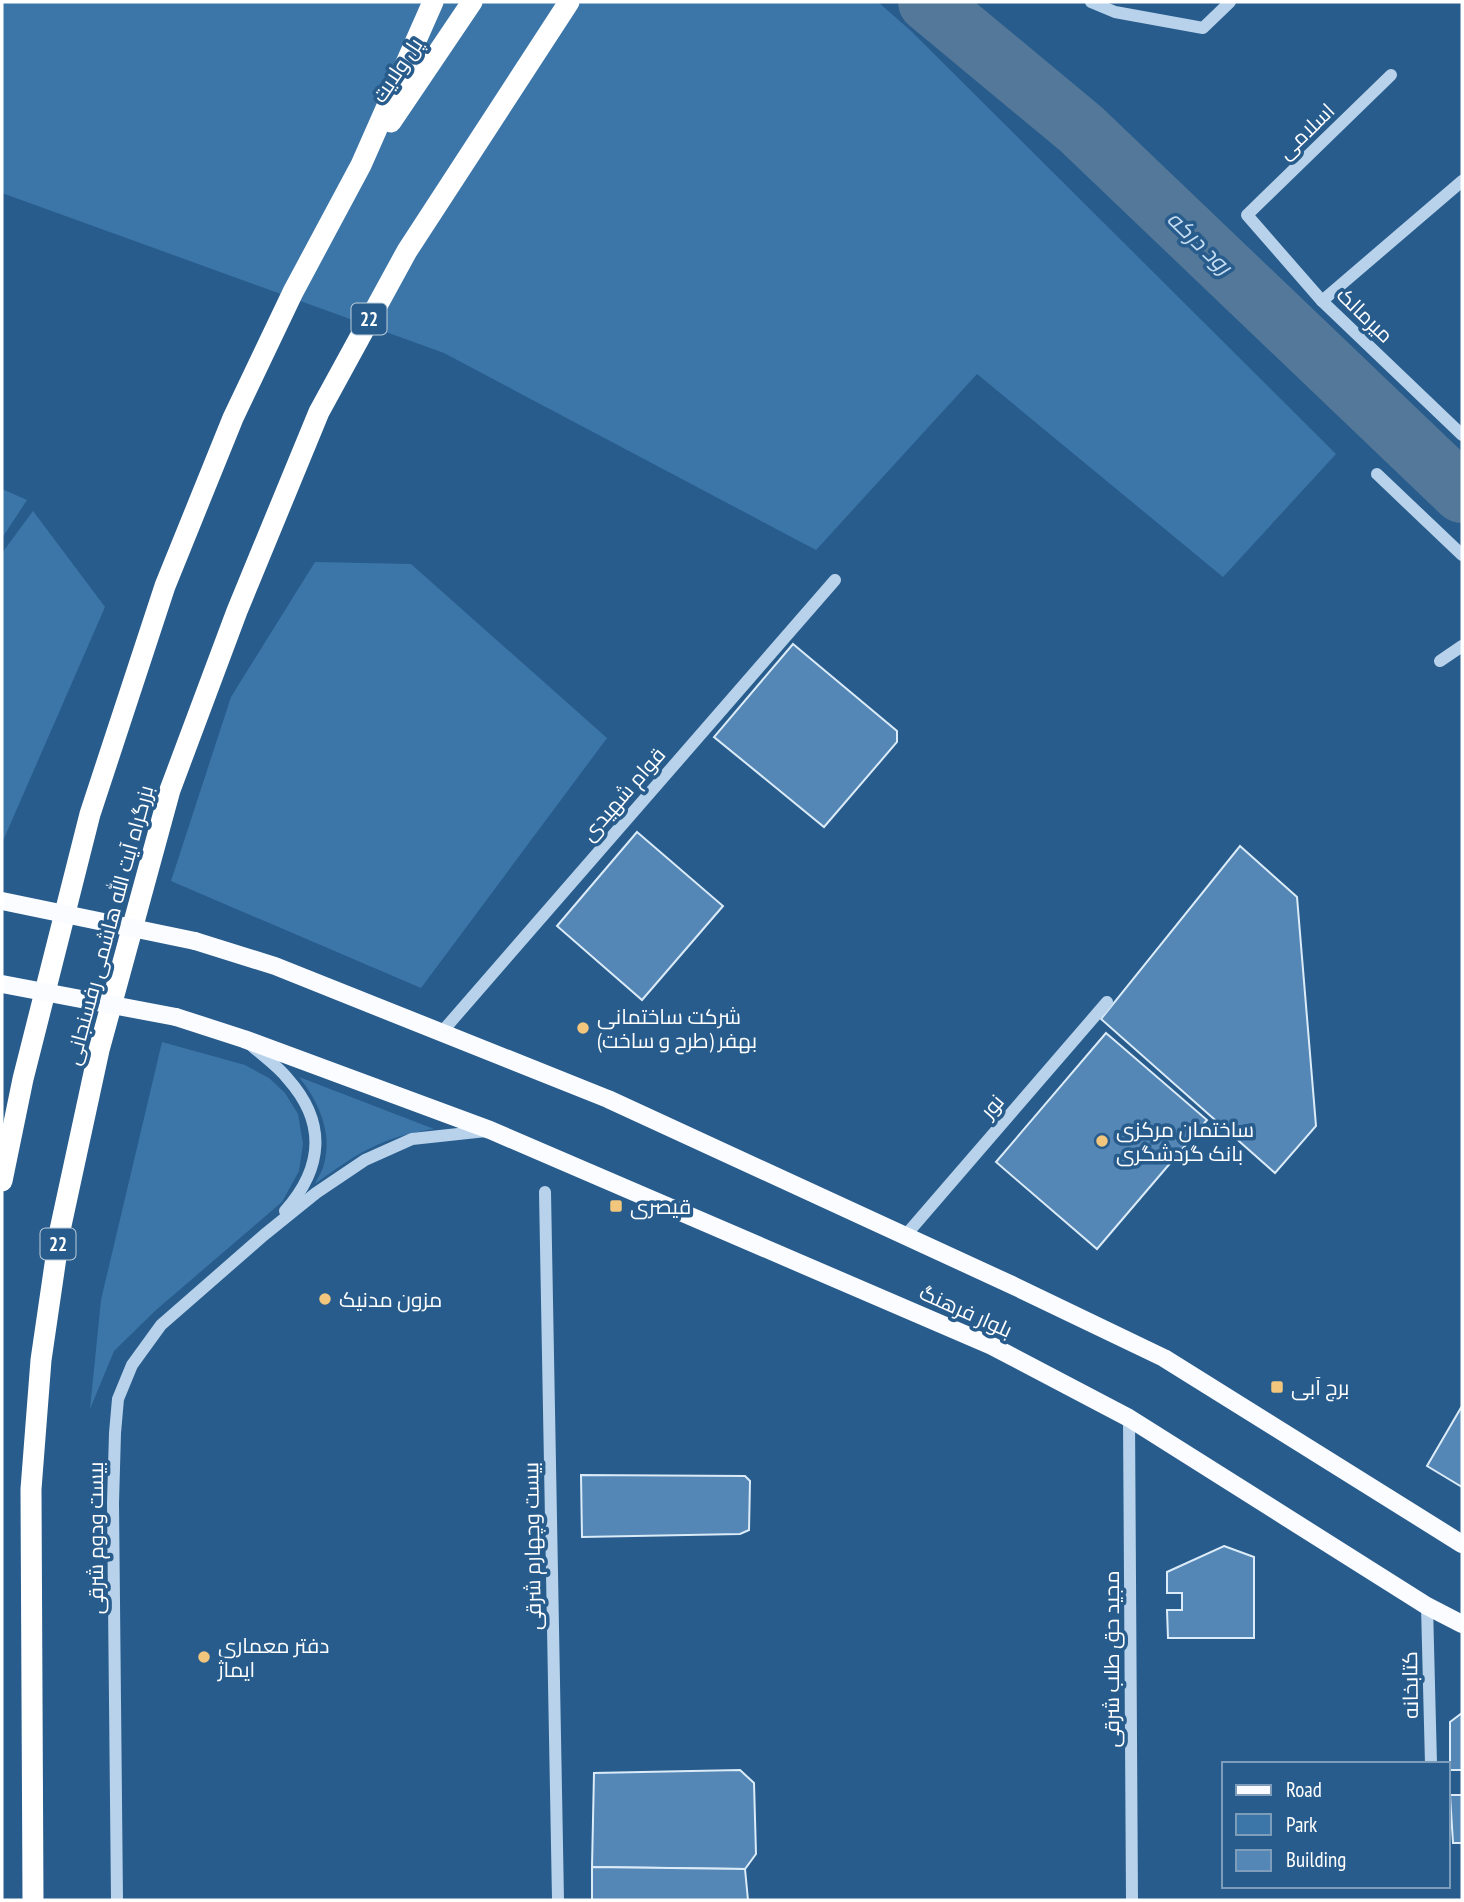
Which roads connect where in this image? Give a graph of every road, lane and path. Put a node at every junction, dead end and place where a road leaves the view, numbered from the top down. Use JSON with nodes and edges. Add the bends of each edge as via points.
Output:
{"nodes":[{"id":1,"x":433,"y":2,"type":"edge"},
{"id":2,"x":472,"y":2,"type":"edge"},
{"id":3,"x":569,"y":2,"type":"edge"},
{"id":4,"x":584,"y":2,"type":"edge"},
{"id":5,"x":1091,"y":2,"type":"edge"},
{"id":6,"x":1230,"y":2,"type":"edge"},
{"id":7,"x":540,"y":48,"type":"junction"},
{"id":8,"x":1391,"y":75,"type":"dead end"},
{"id":9,"x":361,"y":165,"type":"junction"},
{"id":10,"x":1462,"y":181,"type":"edge"},
{"id":11,"x":1247,"y":215,"type":"joint"},
{"id":12,"x":1322,"y":301,"type":"junction"},
{"id":13,"x":1462,"y":435,"type":"edge"},
{"id":14,"x":1377,"y":474,"type":"dead end"},
{"id":15,"x":1462,"y":555,"type":"edge"},
{"id":16,"x":835,"y":580,"type":"dead end"},
{"id":17,"x":1462,"y":646,"type":"edge"},
{"id":18,"x":1440,"y":661,"type":"dead end"},
{"id":19,"x":2,"y":901,"type":"edge"},
{"id":20,"x":2,"y":984,"type":"edge"},
{"id":21,"x":1107,"y":1002,"type":"dead end"},
{"id":22,"x":441,"y":1033,"type":"junction"},
{"id":23,"x":244,"y":1039,"type":"junction"},
{"id":24,"x":490,"y":1130,"type":"junction"},
{"id":25,"x":2,"y":1181,"type":"edge"},
{"id":26,"x":545,"y":1192,"type":"dead end"},
{"id":27,"x":264,"y":1235,"type":"junction"},
{"id":28,"x":905,"y":1236,"type":"junction"},
{"id":29,"x":1129,"y":1418,"type":"junction"},
{"id":30,"x":1462,"y":1544,"type":"edge"},
{"id":31,"x":1427,"y":1606,"type":"junction"},
{"id":32,"x":1462,"y":1624,"type":"edge"},
{"id":33,"x":1431,"y":1762,"type":"edge"},
{"id":34,"x":33,"y":1900,"type":"edge"},
{"id":35,"x":117,"y":1900,"type":"edge"},
{"id":36,"x":558,"y":1900,"type":"edge"},
{"id":37,"x":1132,"y":1900,"type":"edge"}],
"edges":[{"from":1,"to":9,"type":"highway"},
{"from":2,"to":9,"type":"highway","name":"پل ولایت"},
{"from":3,"to":7,"type":"highway","number":"22"},
{"from":4,"to":7,"type":"highway"},
{"from":5,"to":6,"type":"street","via":[[1115,12],[1203,28]]},
{"from":7,"to":34,"type":"highway","name":"بزرگراه آیت الله هاشمی رفسنجانی","number":"22","via":[[407,251],[319,412],[170,790],[99,1050],[60,1230],[41,1360],[31,1489]]},
{"from":8,"to":11,"type":"street","name":"اسلامی"},
{"from":9,"to":25,"type":"highway","name":"بزرگراه آیت الله هاشمی رفسنجانی","via":[[233,418],[165,586],[90,814]]},
{"from":10,"to":12,"type":"street"},
{"from":11,"to":12,"type":"street","name":"میرمالک"},
{"from":12,"to":13,"type":"street","name":"میرمالک"},
{"from":14,"to":15,"type":"street"},
{"from":16,"to":22,"type":"street","name":"قوام شهیدی"},
{"from":17,"to":18,"type":"street"},
{"from":19,"to":22,"type":"main road","name":"بلوار فرهنگ","bridge":true,"via":[[195,941],[275,966]]},
{"from":20,"to":23,"type":"main road","name":"بلوار فرهنگ","bridge":true,"via":[[176,1017]]},
{"from":21,"to":28,"type":"street","name":"نور"},
{"from":22,"to":28,"type":"main road","name":"بلوار فرهنگ","via":[[608,1099]]},
{"from":23,"to":24,"type":"main road","name":"بلوار فرهنگ"},
{"from":23,"to":27,"type":"street","via":[[287,1077],[309,1108],[316,1133],[305,1186]]},
{"from":24,"to":27,"type":"street","via":[[412,1139],[365,1160]]},
{"from":24,"to":29,"type":"main road","name":"بلوار فرهنگ","via":[[992,1346]]},
{"from":26,"to":36,"type":"street","name":"بیست وچهارم شرقی"},
{"from":27,"to":35,"type":"street","name":"بیست ودوم شرقی","via":[[161,1325],[132,1365],[118,1399],[113,1503]]},
{"from":28,"to":30,"type":"main road","name":"بلوار فرهنگ","via":[[1164,1358]]},
{"from":29,"to":31,"type":"main road","name":"بلوار فرهنگ"},
{"from":29,"to":37,"type":"street","name":"مجید حق طلب شرقی"},
{"from":31,"to":32,"type":"main road","name":"بلوار فرهنگ"},
{"from":31,"to":33,"type":"street","name":"کتابخانه"}]}
